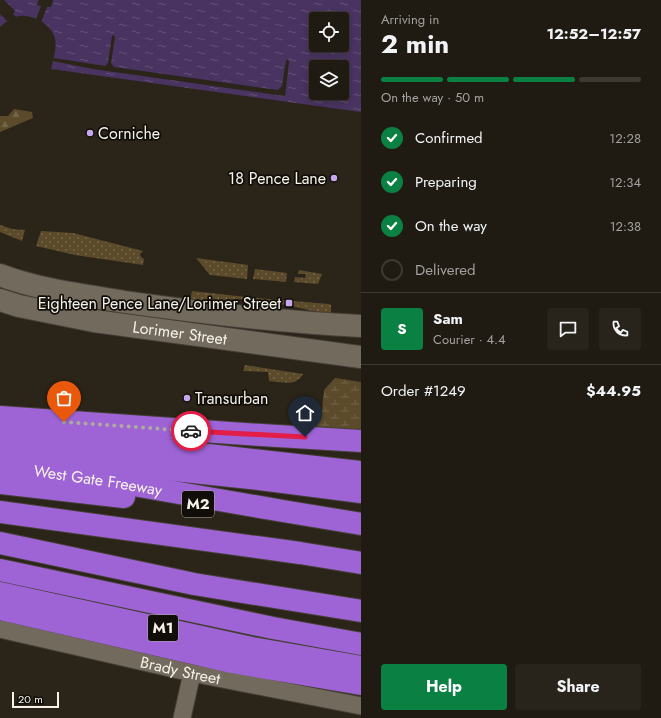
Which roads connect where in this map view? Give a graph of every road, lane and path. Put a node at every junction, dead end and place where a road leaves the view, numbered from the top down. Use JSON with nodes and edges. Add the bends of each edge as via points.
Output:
{"nodes":[{"id":1,"x":0,"y":275,"type":"edge"},
{"id":2,"x":0,"y":300,"type":"edge"},
{"id":3,"x":361,"y":326,"type":"edge"},
{"id":4,"x":361,"y":357,"type":"edge"},
{"id":5,"x":0,"y":417,"type":"edge"},
{"id":6,"x":64,"y":422,"type":"junction"},
{"id":7,"x":0,"y":434,"type":"edge"},
{"id":8,"x":361,"y":441,"type":"edge"},
{"id":9,"x":0,"y":449,"type":"edge"},
{"id":10,"x":361,"y":461,"type":"edge"},
{"id":11,"x":0,"y":465,"type":"edge"},
{"id":12,"x":361,"y":472,"type":"edge"},
{"id":13,"x":0,"y":483,"type":"edge"},
{"id":14,"x":115,"y":489,"type":"junction"},
{"id":15,"x":361,"y":492,"type":"edge"},
{"id":16,"x":0,"y":512,"type":"edge"},
{"id":17,"x":361,"y":524,"type":"edge"},
{"id":18,"x":0,"y":543,"type":"edge"},
{"id":19,"x":361,"y":563,"type":"edge"},
{"id":20,"x":0,"y":570,"type":"edge"},
{"id":21,"x":0,"y":593,"type":"edge"},
{"id":22,"x":0,"y":608,"type":"edge"},
{"id":23,"x":361,"y":612,"type":"edge"},
{"id":24,"x":0,"y":628,"type":"edge"},
{"id":25,"x":361,"y":644,"type":"edge"},
{"id":26,"x":361,"y":667,"type":"edge"},
{"id":27,"x":192,"y":673,"type":"junction"},
{"id":28,"x":361,"y":684,"type":"edge"},
{"id":29,"x":361,"y":706,"type":"edge"},
{"id":30,"x":182,"y":718,"type":"edge"}],
"edges":[{"from":1,"to":3,"type":"main road","name":"Lorimer Street","via":[[39,287],[143,304],[247,317]]},
{"from":2,"to":4,"type":"main road","name":"Lorimer Street","via":[[26,308],[94,321]]},
{"from":5,"to":6,"type":"highway"},
{"from":6,"to":8,"type":"highway"},
{"from":6,"to":10,"type":"highway"},
{"from":7,"to":12,"type":"highway"},
{"from":9,"to":15,"type":"highway"},
{"from":11,"to":14,"type":"highway","name":"West Gate Freeway"},
{"from":13,"to":14,"type":"highway"},
{"from":14,"to":17,"type":"highway","name":"West Gate Freeway"},
{"from":16,"to":19,"type":"highway"},
{"from":18,"to":23,"type":"highway","via":[[194,584]]},
{"from":20,"to":25,"type":"highway"},
{"from":21,"to":26,"type":"highway","number":"M1","via":[[252,648]]},
{"from":22,"to":28,"type":"highway","via":[[232,662]]},
{"from":24,"to":27,"type":"street","name":"Brady Street"},
{"from":27,"to":29,"type":"street","name":"Brady Street"},
{"from":27,"to":30,"type":"street"}]}
